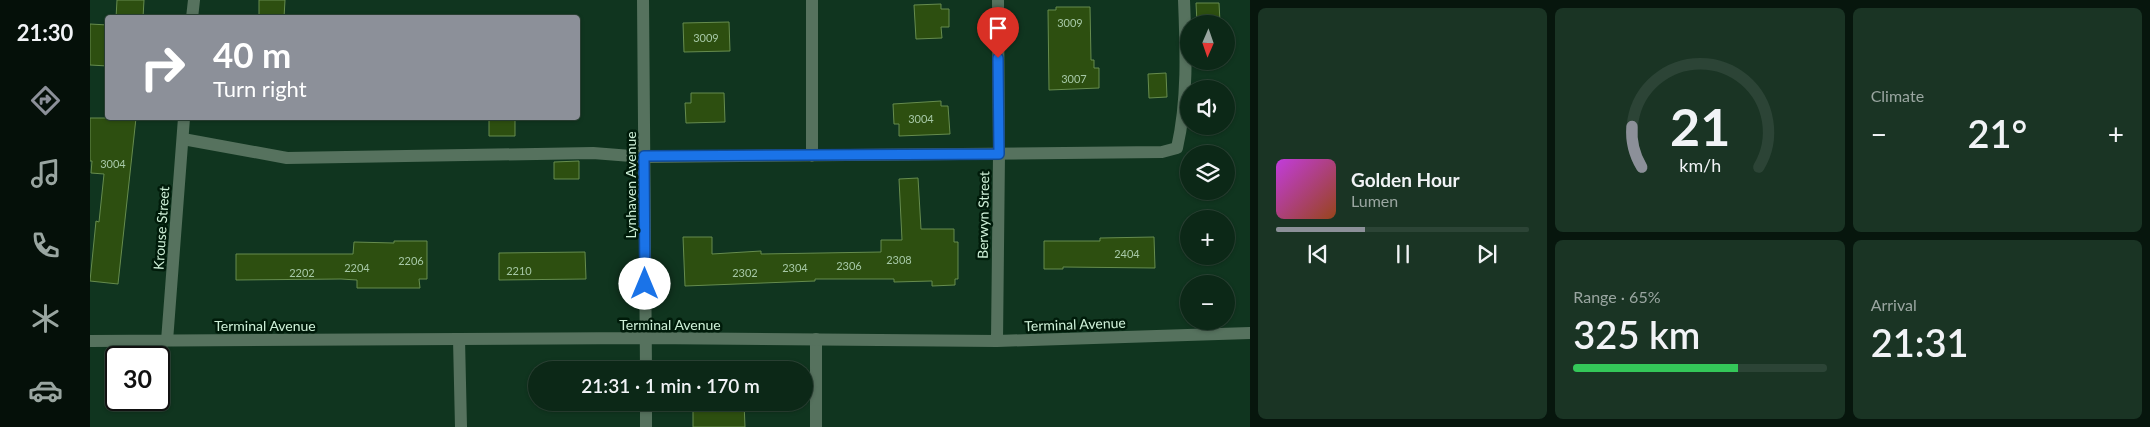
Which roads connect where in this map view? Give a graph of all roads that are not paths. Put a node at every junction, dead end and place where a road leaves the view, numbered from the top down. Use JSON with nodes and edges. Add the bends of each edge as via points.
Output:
{"nodes":[{"id":1,"x":194,"y":0,"type":"edge"},
{"id":2,"x":643,"y":0,"type":"edge"},
{"id":3,"x":812,"y":0,"type":"edge"},
{"id":4,"x":998,"y":0,"type":"edge"},
{"id":5,"x":1184,"y":0,"type":"edge"},
{"id":6,"x":192,"y":15,"type":"edge"},
{"id":7,"x":184,"y":120,"type":"edge"},
{"id":8,"x":183,"y":139,"type":"junction"},
{"id":9,"x":999,"y":154,"type":"junction"},
{"id":10,"x":644,"y":156,"type":"junction"},
{"id":11,"x":812,"y":156,"type":"junction"},
{"id":12,"x":1250,"y":333,"type":"edge"},
{"id":13,"x":646,"y":338,"type":"junction"},
{"id":14,"x":459,"y":339,"type":"junction"},
{"id":15,"x":816,"y":340,"type":"junction"},
{"id":16,"x":167,"y":341,"type":"junction"},
{"id":17,"x":997,"y":341,"type":"junction"},
{"id":18,"x":90,"y":342,"type":"edge"},
{"id":19,"x":646,"y":361,"type":"edge"},
{"id":20,"x":646,"y":411,"type":"edge"},
{"id":21,"x":461,"y":427,"type":"edge"},
{"id":22,"x":646,"y":427,"type":"edge"},
{"id":23,"x":816,"y":427,"type":"edge"}],
"edges":[{"from":1,"to":6,"type":"street"},
{"from":2,"to":10,"type":"street","name":"Lynhaven Avenue"},
{"from":3,"to":11,"type":"street"},
{"from":4,"to":9,"type":"street","name":"Berwyn Street"},
{"from":5,"to":9,"type":"street","via":[[1183,119],[1176,148],[1162,152]]},
{"from":7,"to":8,"type":"street","name":"Krouse Street"},
{"from":8,"to":10,"type":"street","via":[[287,158],[593,153]]},
{"from":8,"to":16,"type":"street","name":"Krouse Street"},
{"from":9,"to":11,"type":"street"},
{"from":9,"to":17,"type":"street","name":"Berwyn Street"},
{"from":10,"to":11,"type":"street"},
{"from":10,"to":13,"type":"street","name":"Lynhaven Avenue"},
{"from":12,"to":17,"type":"street","name":"Terminal Avenue"},
{"from":13,"to":14,"type":"street","name":"Terminal Avenue"},
{"from":13,"to":15,"type":"street","name":"Terminal Avenue"},
{"from":13,"to":19,"type":"street","name":"Lynhaven Avenue"},
{"from":14,"to":16,"type":"street","name":"Terminal Avenue"},
{"from":14,"to":21,"type":"street"},
{"from":15,"to":17,"type":"street","name":"Terminal Avenue"},
{"from":15,"to":23,"type":"street"},
{"from":16,"to":18,"type":"street","name":"Terminal Avenue"},
{"from":20,"to":22,"type":"street"}]}
